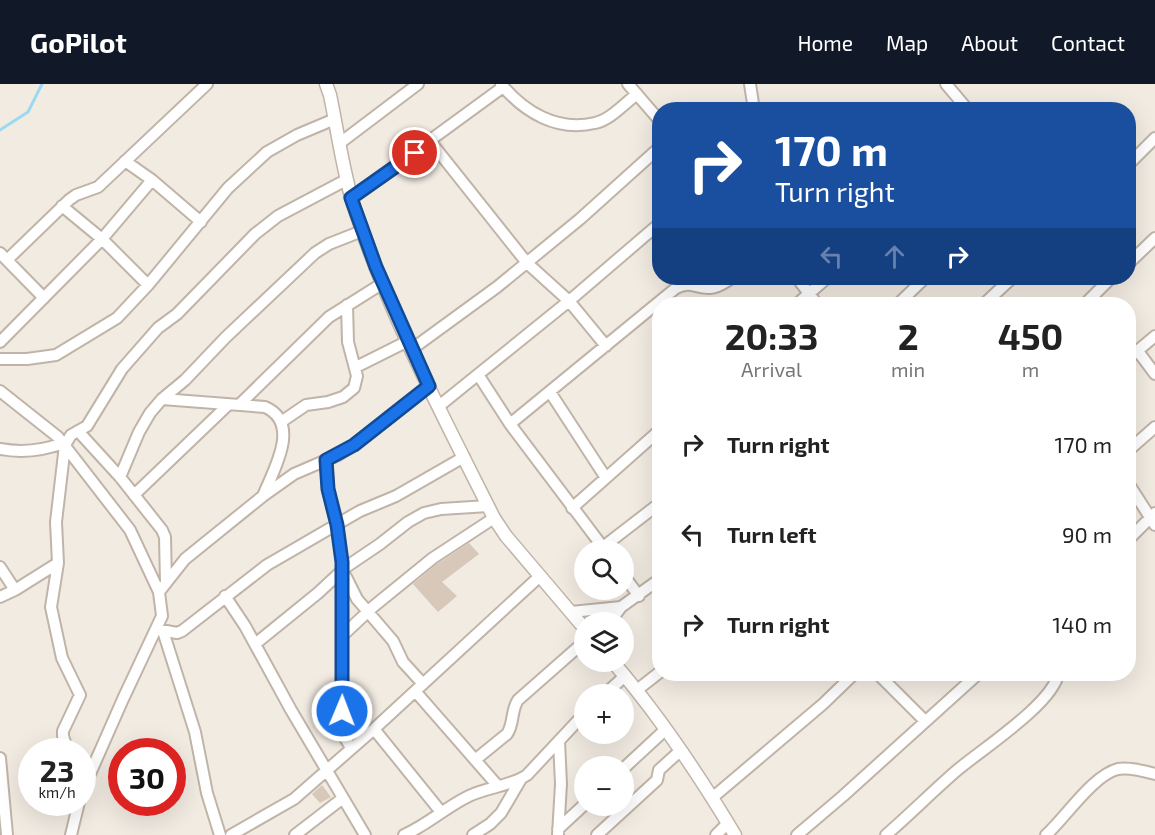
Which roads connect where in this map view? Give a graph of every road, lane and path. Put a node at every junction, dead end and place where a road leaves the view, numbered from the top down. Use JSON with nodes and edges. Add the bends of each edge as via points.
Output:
{"nodes":[{"id":1,"x":207,"y":84,"type":"edge"},
{"id":2,"x":326,"y":84,"type":"edge"},
{"id":3,"x":418,"y":84,"type":"edge"},
{"id":4,"x":628,"y":84,"type":"edge"},
{"id":5,"x":750,"y":84,"type":"edge"},
{"id":6,"x":946,"y":84,"type":"edge"},
{"id":7,"x":502,"y":85,"type":"edge"},
{"id":8,"x":637,"y":94,"type":"junction"},
{"id":9,"x":753,"y":102,"type":"edge"},
{"id":10,"x":961,"y":102,"type":"edge"},
{"id":11,"x":652,"y":112,"type":"edge"},
{"id":12,"x":335,"y":119,"type":"junction"},
{"id":13,"x":1155,"y":138,"type":"edge"},
{"id":14,"x":430,"y":141,"type":"junction"},
{"id":15,"x":340,"y":143,"type":"junction"},
{"id":16,"x":652,"y":154,"type":"edge"},
{"id":17,"x":1136,"y":157,"type":"edge"},
{"id":18,"x":125,"y":161,"type":"junction"},
{"id":19,"x":152,"y":180,"type":"junction"},
{"id":20,"x":346,"y":180,"type":"junction"},
{"id":21,"x":351,"y":198,"type":"junction"},
{"id":22,"x":62,"y":206,"type":"junction"},
{"id":23,"x":201,"y":222,"type":"junction"},
{"id":24,"x":652,"y":230,"type":"edge"},
{"id":25,"x":362,"y":231,"type":"junction"},
{"id":26,"x":1155,"y":238,"type":"edge"},
{"id":27,"x":102,"y":239,"type":"junction"},
{"id":28,"x":3,"y":256,"type":"edge"},
{"id":29,"x":1136,"y":256,"type":"edge"},
{"id":30,"x":527,"y":263,"type":"junction"},
{"id":31,"x":383,"y":283,"type":"junction"},
{"id":32,"x":148,"y":285,"type":"junction"},
{"id":33,"x":682,"y":285,"type":"edge"},
{"id":34,"x":698,"y":285,"type":"edge"},
{"id":35,"x":720,"y":285,"type":"edge"},
{"id":36,"x":802,"y":285,"type":"edge"},
{"id":37,"x":819,"y":285,"type":"edge"},
{"id":38,"x":918,"y":285,"type":"edge"},
{"id":39,"x":1004,"y":285,"type":"edge"},
{"id":40,"x":1104,"y":285,"type":"edge"},
{"id":41,"x":809,"y":294,"type":"junction"},
{"id":42,"x":665,"y":297,"type":"edge"},
{"id":43,"x":805,"y":297,"type":"edge"},
{"id":44,"x":811,"y":297,"type":"edge"},
{"id":45,"x":905,"y":297,"type":"edge"},
{"id":46,"x":992,"y":297,"type":"edge"},
{"id":47,"x":1092,"y":297,"type":"edge"},
{"id":48,"x":44,"y":298,"type":"junction"},
{"id":49,"x":569,"y":301,"type":"junction"},
{"id":50,"x":347,"y":305,"type":"junction"},
{"id":51,"x":652,"y":308,"type":"edge"},
{"id":52,"x":1155,"y":336,"type":"edge"},
{"id":53,"x":0,"y":342,"type":"edge"},
{"id":54,"x":410,"y":345,"type":"junction"},
{"id":55,"x":606,"y":346,"type":"junction"},
{"id":56,"x":1136,"y":352,"type":"edge"},
{"id":57,"x":1136,"y":357,"type":"edge"},
{"id":58,"x":0,"y":359,"type":"edge"},
{"id":59,"x":356,"y":367,"type":"junction"},
{"id":60,"x":1155,"y":374,"type":"edge"},
{"id":61,"x":479,"y":376,"type":"junction"},
{"id":62,"x":429,"y":386,"type":"junction"},
{"id":63,"x":0,"y":391,"type":"edge"},
{"id":64,"x":550,"y":392,"type":"junction"},
{"id":65,"x":162,"y":399,"type":"junction"},
{"id":66,"x":234,"y":405,"type":"junction"},
{"id":67,"x":440,"y":406,"type":"junction"},
{"id":68,"x":281,"y":422,"type":"junction"},
{"id":69,"x":510,"y":424,"type":"junction"},
{"id":70,"x":1155,"y":427,"type":"edge"},
{"id":71,"x":78,"y":431,"type":"junction"},
{"id":72,"x":652,"y":437,"type":"edge"},
{"id":73,"x":64,"y":444,"type":"junction"},
{"id":74,"x":1136,"y":444,"type":"edge"},
{"id":75,"x":0,"y":449,"type":"edge"},
{"id":76,"x":464,"y":457,"type":"junction"},
{"id":77,"x":326,"y":460,"type":"junction"},
{"id":78,"x":120,"y":477,"type":"junction"},
{"id":79,"x":606,"y":478,"type":"junction"},
{"id":80,"x":1136,"y":494,"type":"edge"},
{"id":81,"x":134,"y":495,"type":"junction"},
{"id":82,"x":263,"y":496,"type":"junction"},
{"id":83,"x":488,"y":506,"type":"junction"},
{"id":84,"x":572,"y":508,"type":"junction"},
{"id":85,"x":652,"y":510,"type":"edge"},
{"id":86,"x":494,"y":518,"type":"junction"},
{"id":87,"x":1153,"y":518,"type":"edge"},
{"id":88,"x":337,"y":525,"type":"junction"},
{"id":89,"x":1136,"y":533,"type":"edge"},
{"id":90,"x":597,"y":540,"type":"edge"},
{"id":91,"x":615,"y":540,"type":"edge"},
{"id":92,"x":58,"y":563,"type":"junction"},
{"id":93,"x":0,"y":567,"type":"edge"},
{"id":94,"x":341,"y":573,"type":"junction"},
{"id":95,"x":540,"y":576,"type":"junction"},
{"id":96,"x":166,"y":583,"type":"junction"},
{"id":97,"x":652,"y":585,"type":"edge"},
{"id":98,"x":634,"y":589,"type":"edge"},
{"id":99,"x":15,"y":590,"type":"junction"},
{"id":100,"x":159,"y":592,"type":"junction"},
{"id":101,"x":639,"y":596,"type":"junction"},
{"id":102,"x":0,"y":597,"type":"edge"},
{"id":103,"x":225,"y":597,"type":"junction"},
{"id":104,"x":621,"y":607,"type":"junction"},
{"id":105,"x":368,"y":611,"type":"junction"},
{"id":106,"x":571,"y":612,"type":"junction"},
{"id":107,"x":617,"y":612,"type":"edge"},
{"id":108,"x":574,"y":616,"type":"edge"},
{"id":109,"x":160,"y":630,"type":"junction"},
{"id":110,"x":343,"y":635,"type":"junction"},
{"id":111,"x":255,"y":644,"type":"junction"},
{"id":112,"x":574,"y":651,"type":"edge"},
{"id":113,"x":622,"y":672,"type":"edge"},
{"id":114,"x":625,"y":676,"type":"junction"},
{"id":115,"x":652,"y":678,"type":"edge"},
{"id":116,"x":847,"y":681,"type":"edge"},
{"id":117,"x":885,"y":681,"type":"edge"},
{"id":118,"x":970,"y":681,"type":"edge"},
{"id":119,"x":1055,"y":681,"type":"edge"},
{"id":120,"x":616,"y":684,"type":"edge"},
{"id":121,"x":419,"y":688,"type":"junction"},
{"id":122,"x":637,"y":690,"type":"junction"},
{"id":123,"x":925,"y":721,"type":"junction"},
{"id":124,"x":574,"y":725,"type":"edge"},
{"id":125,"x":374,"y":729,"type":"junction"},
{"id":126,"x":665,"y":730,"type":"junction"},
{"id":127,"x":64,"y":738,"type":"edge"},
{"id":128,"x":559,"y":741,"type":"junction"},
{"id":129,"x":351,"y":748,"type":"junction"},
{"id":130,"x":680,"y":751,"type":"junction"},
{"id":131,"x":0,"y":758,"type":"edge"},
{"id":132,"x":634,"y":759,"type":"edge"},
{"id":133,"x":476,"y":760,"type":"junction"},
{"id":134,"x":96,"y":761,"type":"edge"},
{"id":135,"x":326,"y":769,"type":"junction"},
{"id":136,"x":1154,"y":772,"type":"edge"},
{"id":137,"x":521,"y":778,"type":"junction"},
{"id":138,"x":1,"y":783,"type":"edge"},
{"id":139,"x":497,"y":785,"type":"junction"},
{"id":140,"x":343,"y":798,"type":"junction"},
{"id":141,"x":712,"y":798,"type":"junction"},
{"id":142,"x":441,"y":812,"type":"junction"},
{"id":143,"x":574,"y":815,"type":"edge"},
{"id":144,"x":76,"y":816,"type":"edge"},
{"id":145,"x":728,"y":823,"type":"junction"},
{"id":146,"x":1059,"y":831,"type":"edge"},
{"id":147,"x":558,"y":832,"type":"edge"},
{"id":148,"x":7,"y":835,"type":"edge"},
{"id":149,"x":71,"y":835,"type":"edge"},
{"id":150,"x":220,"y":835,"type":"edge"},
{"id":151,"x":231,"y":835,"type":"edge"},
{"id":152,"x":295,"y":835,"type":"edge"},
{"id":153,"x":364,"y":835,"type":"edge"},
{"id":154,"x":404,"y":835,"type":"edge"},
{"id":155,"x":472,"y":835,"type":"edge"},
{"id":156,"x":597,"y":835,"type":"edge"},
{"id":157,"x":716,"y":835,"type":"edge"},
{"id":158,"x":735,"y":835,"type":"edge"},
{"id":159,"x":798,"y":835,"type":"edge"},
{"id":160,"x":886,"y":835,"type":"edge"},
{"id":161,"x":1046,"y":835,"type":"edge"}],
"edges":[{"from":1,"to":18,"type":"street"},
{"from":2,"to":12,"type":"street"},
{"from":3,"to":15,"type":"street"},
{"from":4,"to":8,"type":"street"},
{"from":5,"to":9,"type":"street"},
{"from":6,"to":10,"type":"street"},
{"from":7,"to":8,"type":"street","via":[[535,114],[571,126],[596,123]]},
{"from":7,"to":14,"type":"street"},
{"from":8,"to":11,"type":"street"},
{"from":12,"to":15,"type":"street"},
{"from":12,"to":23,"type":"street","via":[[267,152],[228,188]]},
{"from":13,"to":17,"type":"street"},
{"from":14,"to":21,"type":"street"},
{"from":14,"to":30,"type":"street"},
{"from":15,"to":20,"type":"street"},
{"from":16,"to":30,"type":"street"},
{"from":18,"to":19,"type":"street"},
{"from":18,"to":22,"type":"street","via":[[98,187],[76,195]]},
{"from":19,"to":23,"type":"street"},
{"from":19,"to":27,"type":"street"},
{"from":20,"to":21,"type":"street"},
{"from":20,"to":71,"type":"street","via":[[278,216],[255,234],[177,314],[158,328],[122,369],[87,426]]},
{"from":21,"to":25,"type":"street"},
{"from":22,"to":27,"type":"street"},
{"from":22,"to":28,"type":"street"},
{"from":23,"to":32,"type":"street"},
{"from":24,"to":49,"type":"street"},
{"from":25,"to":31,"type":"street"},
{"from":25,"to":65,"type":"street","via":[[315,253]]},
{"from":26,"to":29,"type":"street"},
{"from":27,"to":32,"type":"street"},
{"from":27,"to":48,"type":"street"},
{"from":28,"to":48,"type":"street"},
{"from":30,"to":49,"type":"street"},
{"from":30,"to":54,"type":"street"},
{"from":31,"to":50,"type":"street"},
{"from":31,"to":54,"type":"street"},
{"from":32,"to":58,"type":"street","via":[[117,318],[65,351]]},
{"from":33,"to":42,"type":"street"},
{"from":34,"to":35,"type":"street","via":[[711,288]]},
{"from":36,"to":41,"type":"street"},
{"from":37,"to":41,"type":"street"},
{"from":38,"to":45,"type":"street"},
{"from":39,"to":46,"type":"street"},
{"from":40,"to":47,"type":"street"},
{"from":41,"to":43,"type":"street"},
{"from":41,"to":44,"type":"street"},
{"from":48,"to":53,"type":"street"},
{"from":49,"to":55,"type":"street"},
{"from":49,"to":61,"type":"street"},
{"from":50,"to":59,"type":"street","via":[[348,342]]},
{"from":50,"to":66,"type":"street"},
{"from":51,"to":55,"type":"street"},
{"from":52,"to":56,"type":"street"},
{"from":54,"to":59,"type":"street"},
{"from":54,"to":62,"type":"street"},
{"from":55,"to":64,"type":"street"},
{"from":57,"to":60,"type":"street"},
{"from":59,"to":68,"type":"street","via":[[357,382],[343,397],[306,405]]},
{"from":61,"to":67,"type":"street"},
{"from":61,"to":69,"type":"street"},
{"from":62,"to":67,"type":"street"},
{"from":62,"to":77,"type":"street","via":[[354,445]]},
{"from":63,"to":73,"type":"street"},
{"from":64,"to":69,"type":"street"},
{"from":64,"to":79,"type":"street"},
{"from":65,"to":66,"type":"street"},
{"from":65,"to":78,"type":"street","via":[[139,432]]},
{"from":66,"to":68,"type":"street","via":[[265,407]]},
{"from":66,"to":81,"type":"street"},
{"from":67,"to":76,"type":"street"},
{"from":68,"to":82,"type":"street","via":[[282,447]]},
{"from":69,"to":84,"type":"street"},
{"from":70,"to":74,"type":"street"},
{"from":71,"to":73,"type":"street"},
{"from":71,"to":78,"type":"street"},
{"from":72,"to":79,"type":"street"},
{"from":73,"to":75,"type":"street","via":[[36,450]]},
{"from":73,"to":92,"type":"street","via":[[56,522]]},
{"from":73,"to":100,"type":"street","via":[[130,530]]},
{"from":76,"to":83,"type":"street"},
{"from":76,"to":88,"type":"street"},
{"from":77,"to":82,"type":"street","via":[[294,474]]},
{"from":77,"to":88,"type":"street"},
{"from":78,"to":81,"type":"street"},
{"from":79,"to":84,"type":"street"},
{"from":80,"to":87,"type":"street"},
{"from":81,"to":96,"type":"street","via":[[165,537]]},
{"from":82,"to":96,"type":"street","via":[[185,559]]},
{"from":83,"to":86,"type":"street"},
{"from":83,"to":94,"type":"street","via":[[424,513]]},
{"from":84,"to":90,"type":"street"},
{"from":85,"to":91,"type":"street"},
{"from":86,"to":95,"type":"street"},
{"from":86,"to":105,"type":"street","via":[[447,548]]},
{"from":87,"to":89,"type":"street"},
{"from":88,"to":94,"type":"street"},
{"from":88,"to":103,"type":"street","via":[[267,565]]},
{"from":92,"to":99,"type":"street"},
{"from":92,"to":127,"type":"street","via":[[52,619],[62,658],[80,695],[63,730]]},
{"from":93,"to":99,"type":"street"},
{"from":94,"to":105,"type":"street"},
{"from":94,"to":110,"type":"street"},
{"from":94,"to":111,"type":"street"},
{"from":95,"to":106,"type":"street"},
{"from":95,"to":121,"type":"street"},
{"from":96,"to":100,"type":"street"},
{"from":97,"to":101,"type":"street"},
{"from":98,"to":101,"type":"street"},
{"from":99,"to":102,"type":"street"},
{"from":100,"to":109,"type":"street"},
{"from":101,"to":104,"type":"street"},
{"from":103,"to":109,"type":"street","via":[[182,632]]},
{"from":103,"to":111,"type":"street"},
{"from":104,"to":106,"type":"street"},
{"from":104,"to":107,"type":"street"},
{"from":105,"to":110,"type":"street"},
{"from":105,"to":121,"type":"street","via":[[393,641]]},
{"from":106,"to":108,"type":"street"},
{"from":109,"to":134,"type":"street"},
{"from":109,"to":150,"type":"street","via":[[195,732]]},
{"from":110,"to":129,"type":"street","via":[[342,719],[344,736]]},
{"from":111,"to":135,"type":"street"},
{"from":112,"to":133,"type":"street","via":[[518,700],[507,734]]},
{"from":113,"to":114,"type":"street"},
{"from":114,"to":120,"type":"street"},
{"from":114,"to":122,"type":"street"},
{"from":115,"to":122,"type":"street"},
{"from":116,"to":141,"type":"street"},
{"from":117,"to":123,"type":"street"},
{"from":118,"to":123,"type":"street"},
{"from":119,"to":160,"type":"street","via":[[1033,710],[956,771]]},
{"from":121,"to":125,"type":"street"},
{"from":121,"to":133,"type":"street"},
{"from":122,"to":126,"type":"street"},
{"from":123,"to":159,"type":"street"},
{"from":124,"to":128,"type":"street"},
{"from":125,"to":129,"type":"street"},
{"from":125,"to":142,"type":"street"},
{"from":126,"to":130,"type":"street"},
{"from":126,"to":132,"type":"street"},
{"from":128,"to":137,"type":"street"},
{"from":128,"to":147,"type":"street"},
{"from":129,"to":135,"type":"street"},
{"from":130,"to":141,"type":"street"},
{"from":130,"to":156,"type":"street","via":[[659,770],[657,780]]},
{"from":131,"to":138,"type":"street"},
{"from":133,"to":139,"type":"street"},
{"from":135,"to":140,"type":"street"},
{"from":135,"to":151,"type":"street","via":[[294,799]]},
{"from":136,"to":146,"type":"street","via":[[1118,770],[1103,778],[1078,800]]},
{"from":137,"to":139,"type":"street"},
{"from":137,"to":155,"type":"street","via":[[501,813]]},
{"from":138,"to":148,"type":"street"},
{"from":139,"to":142,"type":"street"},
{"from":140,"to":152,"type":"street"},
{"from":140,"to":153,"type":"street"},
{"from":141,"to":145,"type":"street"},
{"from":142,"to":154,"type":"street"},
{"from":143,"to":147,"type":"street"},
{"from":144,"to":149,"type":"street"},
{"from":145,"to":157,"type":"street"},
{"from":145,"to":158,"type":"street"},
{"from":146,"to":161,"type":"street"}]}
